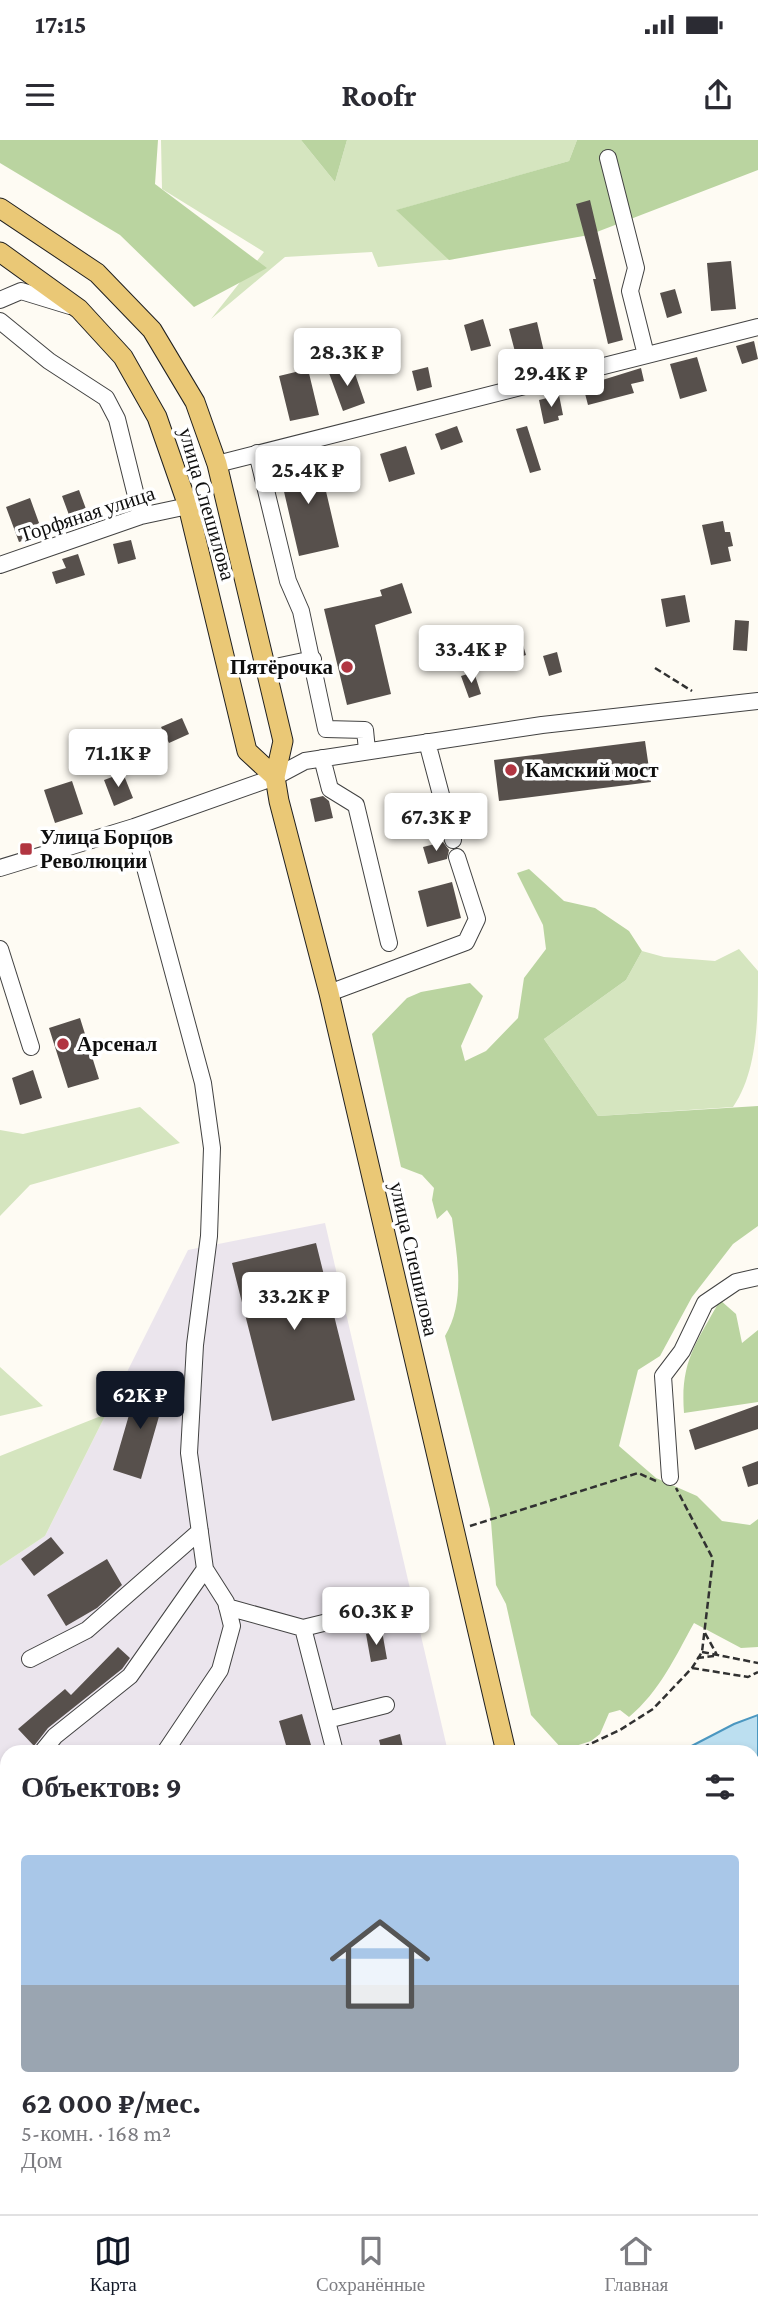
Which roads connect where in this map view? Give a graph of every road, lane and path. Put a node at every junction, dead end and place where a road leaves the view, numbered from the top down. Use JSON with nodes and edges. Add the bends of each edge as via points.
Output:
{"nodes":[{"id":1,"x":608,"y":159,"type":"dead end"},
{"id":2,"x":0,"y":208,"type":"edge"},
{"id":3,"x":0,"y":252,"type":"edge"},
{"id":4,"x":0,"y":300,"type":"edge"},
{"id":5,"x":79,"y":309,"type":"junction"},
{"id":6,"x":0,"y":321,"type":"edge"},
{"id":7,"x":758,"y":327,"type":"edge"},
{"id":8,"x":646,"y":355,"type":"junction"},
{"id":9,"x":257,"y":453,"type":"junction"},
{"id":10,"x":217,"y":464,"type":"junction"},
{"id":11,"x":188,"y":506,"type":"junction"},
{"id":12,"x":141,"y":516,"type":"junction"},
{"id":13,"x":0,"y":565,"type":"edge"},
{"id":14,"x":313,"y":659,"type":"junction"},
{"id":15,"x":655,"y":668,"type":"dead end"},
{"id":16,"x":266,"y":669,"type":"junction"},
{"id":17,"x":692,"y":691,"type":"dead end"},
{"id":18,"x":758,"y":701,"type":"edge"},
{"id":19,"x":427,"y":742,"type":"junction"},
{"id":20,"x":367,"y":750,"type":"junction"},
{"id":21,"x":322,"y":758,"type":"junction"},
{"id":22,"x":275,"y":777,"type":"junction"},
{"id":23,"x":134,"y":827,"type":"junction"},
{"id":24,"x":453,"y":840,"type":"dead end"},
{"id":25,"x":457,"y":857,"type":"dead end"},
{"id":26,"x":0,"y":868,"type":"edge"},
{"id":27,"x":389,"y":943,"type":"dead end"},
{"id":28,"x":0,"y":949,"type":"edge"},
{"id":29,"x":329,"y":993,"type":"junction"},
{"id":30,"x":31,"y":1047,"type":"dead end"},
{"id":31,"x":758,"y":1277,"type":"edge"},
{"id":32,"x":666,"y":1484,"type":"junction"},
{"id":33,"x":470,"y":1526,"type":"dead end"},
{"id":34,"x":200,"y":1531,"type":"junction"},
{"id":35,"x":205,"y":1569,"type":"junction"},
{"id":36,"x":228,"y":1607,"type":"junction"},
{"id":37,"x":352,"y":1616,"type":"dead end"},
{"id":38,"x":303,"y":1628,"type":"junction"},
{"id":39,"x":705,"y":1633,"type":"junction"},
{"id":40,"x":702,"y":1652,"type":"junction"},
{"id":41,"x":717,"y":1656,"type":"junction"},
{"id":42,"x":697,"y":1658,"type":"junction"},
{"id":43,"x":30,"y":1659,"type":"dead end"},
{"id":44,"x":758,"y":1662,"type":"edge"},
{"id":45,"x":692,"y":1668,"type":"junction"},
{"id":46,"x":758,"y":1672,"type":"edge"},
{"id":47,"x":386,"y":1705,"type":"dead end"},
{"id":48,"x":327,"y":1720,"type":"junction"},
{"id":49,"x":48,"y":1745,"type":"edge"},
{"id":50,"x":170,"y":1745,"type":"edge"},
{"id":51,"x":333,"y":1745,"type":"edge"},
{"id":52,"x":504,"y":1745,"type":"edge"},
{"id":53,"x":588,"y":1745,"type":"edge"}],
"edges":[{"from":1,"to":8,"type":"street","via":[[636,268],[630,291]]},
{"from":2,"to":10,"type":"main road","name":"улица Спешилова","via":[[97,273],[152,330],[195,402]]},
{"from":3,"to":5,"type":"main road","name":"улица Спешилова"},
{"from":4,"to":5,"type":"street","via":[[21,291]]},
{"from":5,"to":11,"type":"main road","name":"улица Спешилова","via":[[123,357],[157,417]]},
{"from":6,"to":12,"type":"street","via":[[49,361],[107,398],[117,419]]},
{"from":7,"to":8,"type":"street"},
{"from":8,"to":9,"type":"street"},
{"from":9,"to":10,"type":"street"},
{"from":9,"to":14,"type":"street","via":[[288,581],[302,611]]},
{"from":10,"to":16,"type":"main road","name":"улица Спешилова"},
{"from":11,"to":12,"type":"street","name":"Торфяная улица"},
{"from":11,"to":22,"type":"main road","name":"улица Спешилова","via":[[247,751]]},
{"from":12,"to":13,"type":"street","name":"Торфяная улица"},
{"from":14,"to":16,"type":"street"},
{"from":14,"to":20,"type":"street","via":[[326,729],[365,730]]},
{"from":15,"to":17,"type":"path"},
{"from":16,"to":22,"type":"main road","name":"улица Спешилова","via":[[283,741]]},
{"from":18,"to":19,"type":"street"},
{"from":19,"to":20,"type":"street"},
{"from":19,"to":24,"type":"street"},
{"from":20,"to":21,"type":"street"},
{"from":21,"to":22,"type":"street","via":[[305,761]]},
{"from":21,"to":27,"type":"street","via":[[330,789],[356,805]]},
{"from":22,"to":23,"type":"street"},
{"from":22,"to":29,"type":"main road","name":"улица Спешилова"},
{"from":23,"to":26,"type":"street"},
{"from":23,"to":34,"type":"street","via":[[203,1083],[212,1149],[209,1236],[195,1345],[189,1453]]},
{"from":25,"to":29,"type":"street","via":[[477,919],[466,943]]},
{"from":28,"to":30,"type":"street"},
{"from":29,"to":52,"type":"main road","name":"улица Спешилова"},
{"from":31,"to":32,"type":"street","via":[[736,1282],[705,1303],[682,1351],[663,1376]]},
{"from":32,"to":33,"type":"path","via":[[638,1473]]},
{"from":32,"to":39,"type":"path","via":[[675,1485],[713,1559]]},
{"from":34,"to":35,"type":"street"},
{"from":34,"to":43,"type":"street","via":[[87,1630]]},
{"from":35,"to":36,"type":"street"},
{"from":35,"to":49,"type":"street","via":[[130,1676]]},
{"from":36,"to":38,"type":"street"},
{"from":36,"to":50,"type":"street","via":[[232,1626],[220,1671]]},
{"from":37,"to":38,"type":"street"},
{"from":38,"to":48,"type":"street"},
{"from":39,"to":40,"type":"path"},
{"from":39,"to":41,"type":"path"},
{"from":40,"to":41,"type":"path"},
{"from":40,"to":42,"type":"path"},
{"from":41,"to":42,"type":"path"},
{"from":41,"to":44,"type":"path"},
{"from":42,"to":45,"type":"path"},
{"from":45,"to":46,"type":"path","via":[[748,1676]]},
{"from":45,"to":53,"type":"path","via":[[653,1709]]},
{"from":47,"to":48,"type":"street"},
{"from":48,"to":51,"type":"street"}]}
